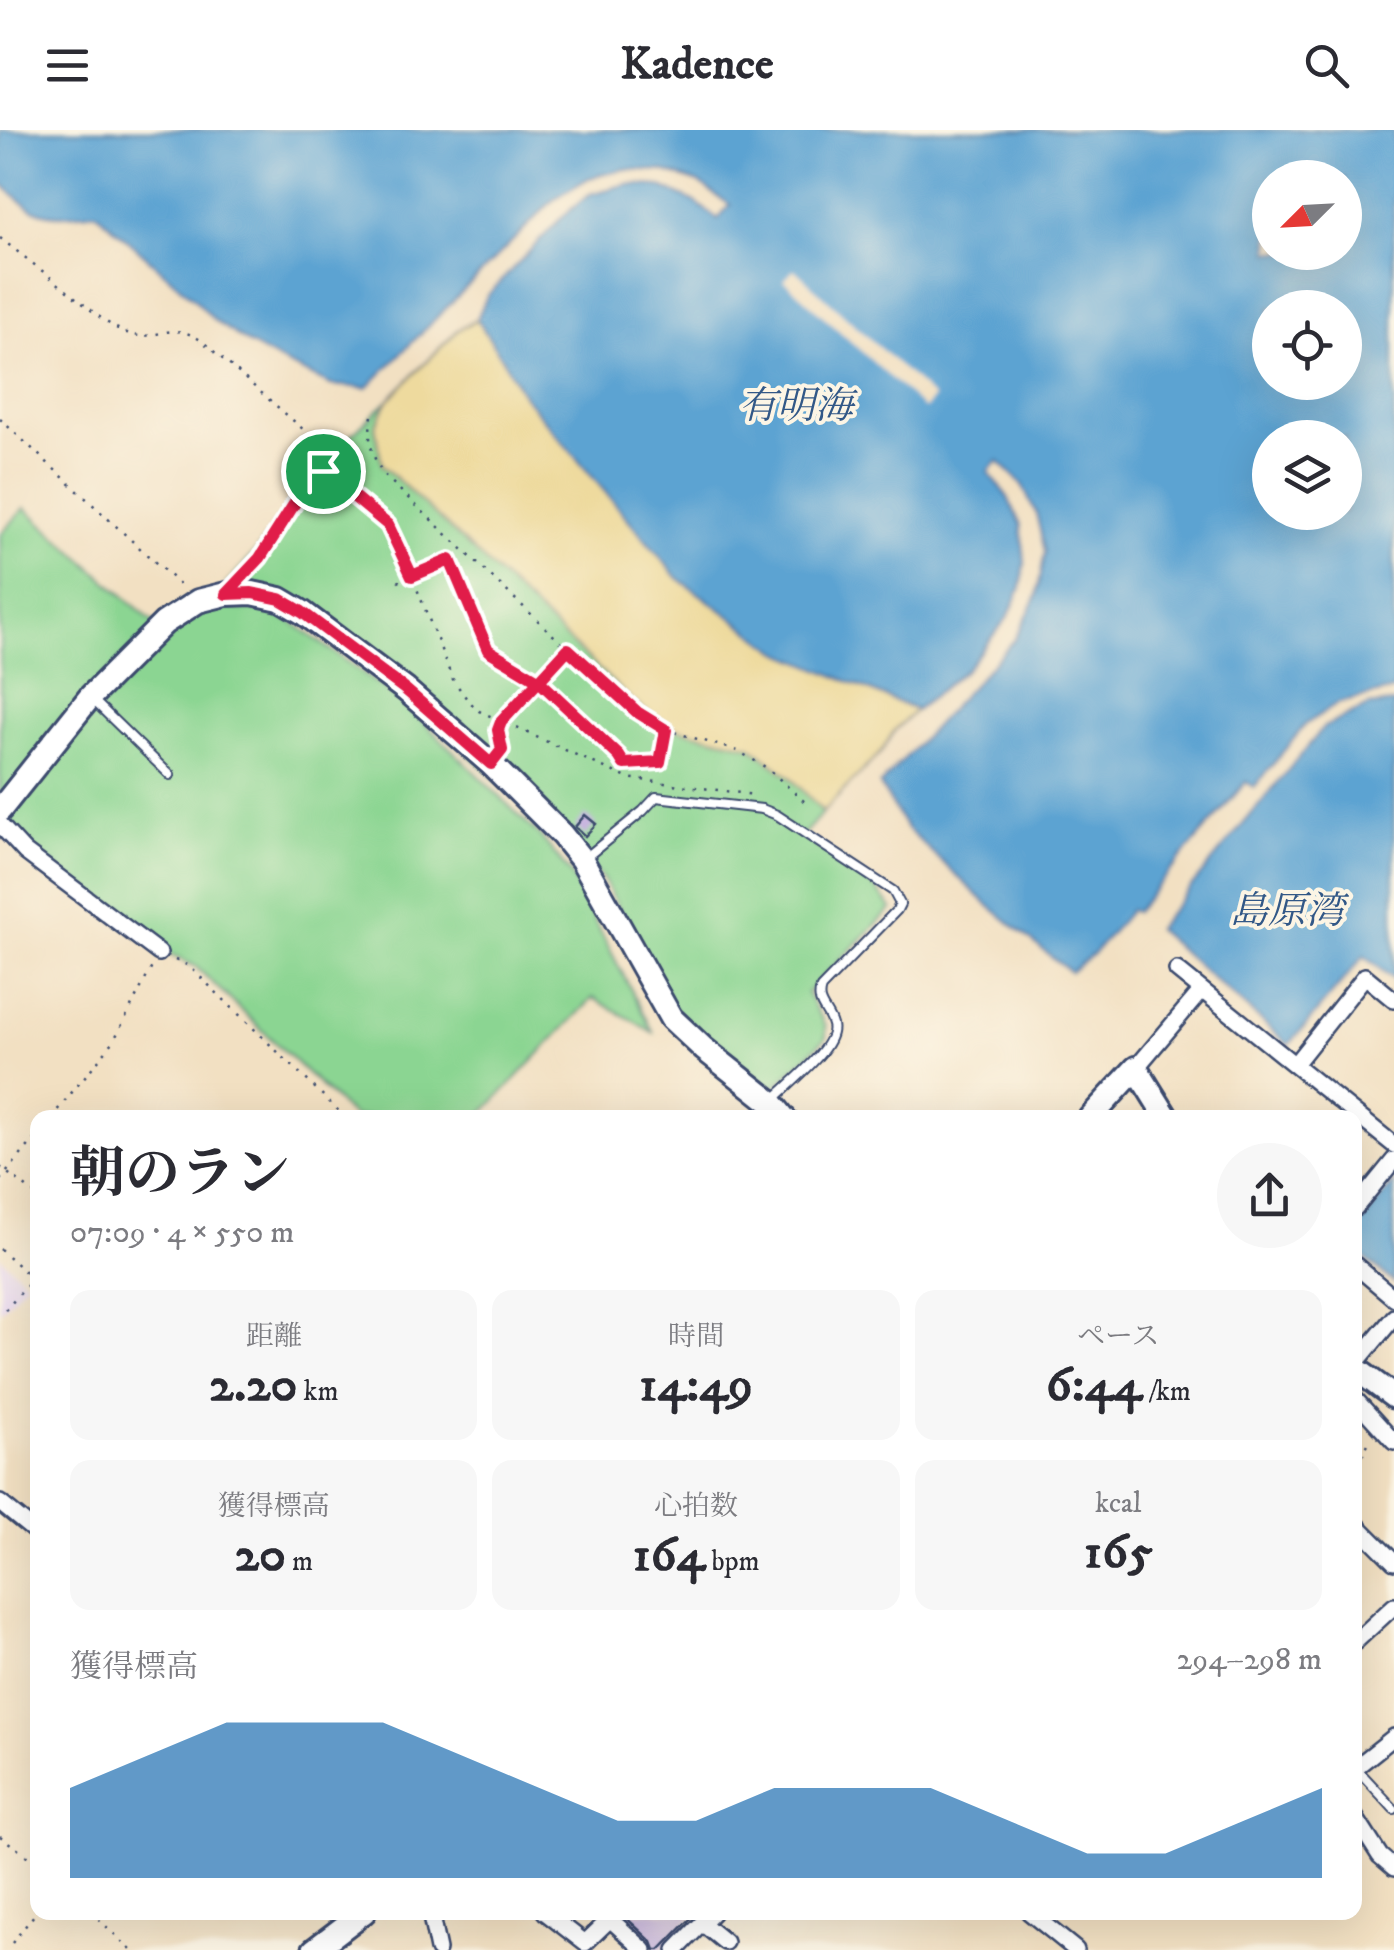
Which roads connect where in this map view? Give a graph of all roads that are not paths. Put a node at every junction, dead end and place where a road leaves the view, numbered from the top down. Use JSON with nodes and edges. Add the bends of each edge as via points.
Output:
{"nodes":[{"id":1,"x":90,"y":697,"type":"junction"},
{"id":2,"x":170,"y":775,"type":"dead end"},
{"id":3,"x":0,"y":810,"type":"edge"},
{"id":4,"x":0,"y":825,"type":"edge"},
{"id":5,"x":582,"y":860,"type":"junction"},
{"id":6,"x":159,"y":953,"type":"road end"},
{"id":7,"x":1177,"y":970,"type":"dead end"},
{"id":8,"x":1201,"y":991,"type":"junction"},
{"id":9,"x":1394,"y":1000,"type":"edge"},
{"id":10,"x":1295,"y":1064,"type":"junction"},
{"id":11,"x":1136,"y":1068,"type":"junction"},
{"id":12,"x":778,"y":1110,"type":"edge"},
{"id":13,"x":1097,"y":1110,"type":"edge"},
{"id":14,"x":1161,"y":1110,"type":"edge"},
{"id":15,"x":1337,"y":1110,"type":"edge"},
{"id":16,"x":1362,"y":1126,"type":"edge"},
{"id":17,"x":1394,"y":1145,"type":"edge"},
{"id":18,"x":1394,"y":1160,"type":"edge"},
{"id":19,"x":1362,"y":1199,"type":"edge"},
{"id":20,"x":1362,"y":1270,"type":"edge"},
{"id":21,"x":1394,"y":1298,"type":"edge"},
{"id":22,"x":1394,"y":1317,"type":"edge"},
{"id":23,"x":1362,"y":1357,"type":"edge"},
{"id":24,"x":1362,"y":1372,"type":"edge"},
{"id":25,"x":1394,"y":1397,"type":"edge"},
{"id":26,"x":1362,"y":1408,"type":"edge"},
{"id":27,"x":1394,"y":1408,"type":"edge"},
{"id":28,"x":1377,"y":1424,"type":"junction"},
{"id":29,"x":1394,"y":1442,"type":"edge"},
{"id":30,"x":0,"y":1503,"type":"edge"},
{"id":31,"x":30,"y":1525,"type":"edge"},
{"id":32,"x":1362,"y":1530,"type":"edge"},
{"id":33,"x":1394,"y":1562,"type":"edge"},
{"id":34,"x":1394,"y":1606,"type":"edge"},
{"id":35,"x":1362,"y":1637,"type":"edge"},
{"id":36,"x":1394,"y":1736,"type":"edge"},
{"id":37,"x":1362,"y":1762,"type":"edge"},
{"id":38,"x":1362,"y":1775,"type":"edge"},
{"id":39,"x":1394,"y":1809,"type":"edge"},
{"id":40,"x":1362,"y":1827,"type":"edge"},
{"id":41,"x":1394,"y":1868,"type":"edge"},
{"id":42,"x":353,"y":1920,"type":"edge"},
{"id":43,"x":432,"y":1920,"type":"edge"},
{"id":44,"x":555,"y":1920,"type":"edge"},
{"id":45,"x":609,"y":1920,"type":"edge"},
{"id":46,"x":611,"y":1920,"type":"edge"},
{"id":47,"x":706,"y":1920,"type":"edge"},
{"id":48,"x":710,"y":1920,"type":"edge"},
{"id":49,"x":1051,"y":1920,"type":"edge"},
{"id":50,"x":726,"y":1942,"type":"dead end"},
{"id":51,"x":1074,"y":1949,"type":"edge"},
{"id":52,"x":314,"y":1950,"type":"edge"},
{"id":53,"x":438,"y":1950,"type":"edge"},
{"id":54,"x":644,"y":1950,"type":"edge"},
{"id":55,"x":676,"y":1950,"type":"edge"}],
"edges":[{"from":1,"to":2,"type":"lane"},
{"from":1,"to":3,"type":"street"},
{"from":1,"to":5,"type":"street","via":[[164,623],[198,602],[252,593],[280,599],[406,690],[491,764]]},
{"from":4,"to":6,"type":"street","via":[[25,852]]},
{"from":5,"to":12,"type":"street","via":[[671,1018]]},
{"from":5,"to":12,"type":"lane","via":[[656,797],[762,808],[893,890],[897,910],[821,988],[832,1026],[829,1045]]},
{"from":7,"to":8,"type":"street"},
{"from":8,"to":10,"type":"street"},
{"from":8,"to":11,"type":"street"},
{"from":9,"to":10,"type":"street","via":[[1364,976]]},
{"from":10,"to":15,"type":"street"},
{"from":11,"to":13,"type":"street"},
{"from":11,"to":14,"type":"street"},
{"from":16,"to":17,"type":"street"},
{"from":18,"to":19,"type":"street"},
{"from":20,"to":21,"type":"street"},
{"from":22,"to":23,"type":"street"},
{"from":24,"to":25,"type":"street"},
{"from":26,"to":28,"type":"street"},
{"from":27,"to":28,"type":"street"},
{"from":28,"to":29,"type":"street"},
{"from":30,"to":31,"type":"street"},
{"from":32,"to":33,"type":"street"},
{"from":34,"to":35,"type":"street"},
{"from":36,"to":37,"type":"street"},
{"from":38,"to":39,"type":"lane"},
{"from":40,"to":41,"type":"street"},
{"from":42,"to":52,"type":"street"},
{"from":43,"to":53,"type":"street"},
{"from":44,"to":45,"type":"street","via":[[585,1944]]},
{"from":46,"to":54,"type":"street"},
{"from":47,"to":55,"type":"street"},
{"from":48,"to":50,"type":"street"},
{"from":49,"to":51,"type":"street"}]}
